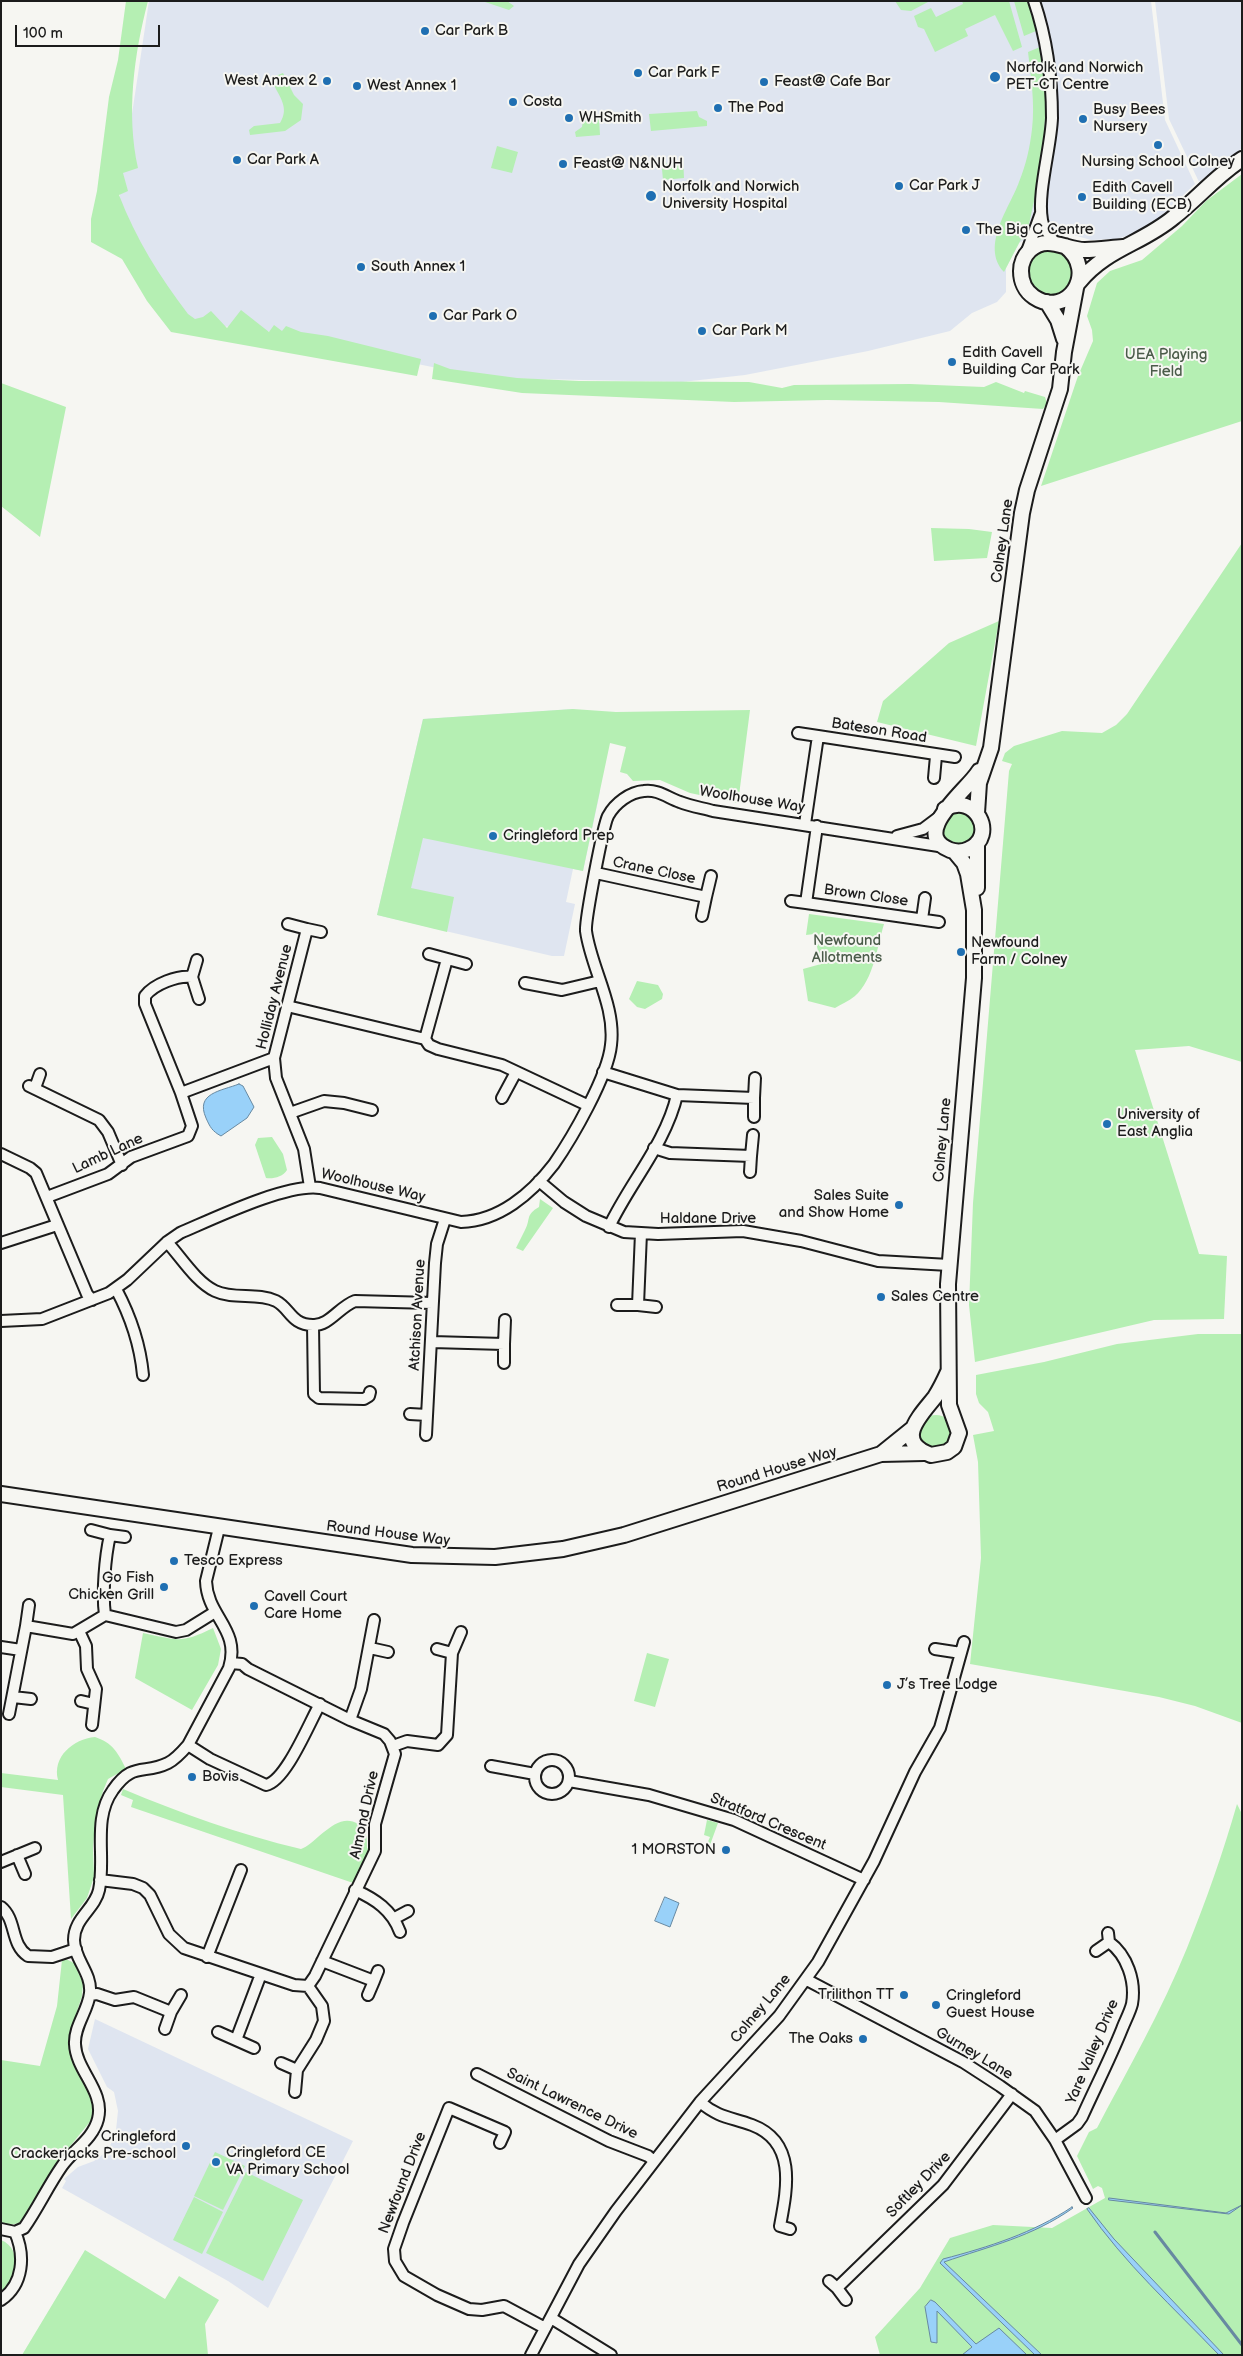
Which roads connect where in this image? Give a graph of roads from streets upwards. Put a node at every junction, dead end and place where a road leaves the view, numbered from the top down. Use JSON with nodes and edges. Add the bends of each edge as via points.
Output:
{"nodes":[{"id":1,"x":1034,"y":1,"type":"edge"},
{"id":2,"x":1242,"y":159,"type":"edge"},
{"id":3,"x":1041,"y":212,"type":"junction"},
{"id":4,"x":1060,"y":244,"type":"junction"},
{"id":5,"x":1123,"y":247,"type":"junction"},
{"id":6,"x":1024,"y":259,"type":"junction"},
{"id":7,"x":1077,"y":285,"type":"junction"},
{"id":8,"x":1047,"y":302,"type":"junction"},
{"id":9,"x":1066,"y":344,"type":"junction"},
{"id":10,"x":798,"y":733,"type":"dead end"},
{"id":11,"x":818,"y":736,"type":"junction"},
{"id":12,"x":991,"y":748,"type":"junction"},
{"id":13,"x":936,"y":756,"type":"junction"},
{"id":14,"x":955,"y":757,"type":"dead end"},
{"id":15,"x":934,"y":778,"type":"dead end"},
{"id":16,"x":977,"y":813,"type":"junction"},
{"id":17,"x":942,"y":814,"type":"junction"},
{"id":18,"x":805,"y":824,"type":"junction"},
{"id":19,"x":817,"y":826,"type":"junction"},
{"id":20,"x":893,"y":837,"type":"junction"},
{"id":21,"x":978,"y":843,"type":"junction"},
{"id":22,"x":949,"y":849,"type":"junction"},
{"id":23,"x":596,"y":873,"type":"junction"},
{"id":24,"x":711,"y":876,"type":"dead end"},
{"id":25,"x":706,"y":897,"type":"junction"},
{"id":26,"x":925,"y":898,"type":"dead end"},
{"id":27,"x":791,"y":901,"type":"dead end"},
{"id":28,"x":806,"y":903,"type":"junction"},
{"id":29,"x":974,"y":910,"type":"junction"},
{"id":30,"x":702,"y":916,"type":"dead end"},
{"id":31,"x":922,"y":919,"type":"junction"},
{"id":32,"x":939,"y":922,"type":"dead end"},
{"id":33,"x":288,"y":924,"type":"dead end"},
{"id":34,"x":308,"y":929,"type":"junction"},
{"id":35,"x":321,"y":932,"type":"dead end"},
{"id":36,"x":429,"y":954,"type":"dead end"},
{"id":37,"x":447,"y":959,"type":"junction"},
{"id":38,"x":197,"y":960,"type":"dead end"},
{"id":39,"x":466,"y":964,"type":"dead end"},
{"id":40,"x":192,"y":977,"type":"junction"},
{"id":41,"x":600,"y":981,"type":"junction"},
{"id":42,"x":525,"y":983,"type":"dead end"},
{"id":43,"x":199,"y":998,"type":"dead end"},
{"id":44,"x":287,"y":1006,"type":"junction"},
{"id":45,"x":425,"y":1039,"type":"junction"},
{"id":46,"x":274,"y":1058,"type":"junction"},
{"id":47,"x":516,"y":1072,"type":"junction"},
{"id":48,"x":603,"y":1072,"type":"junction"},
{"id":49,"x":40,"y":1074,"type":"dead end"},
{"id":50,"x":755,"y":1078,"type":"dead end"},
{"id":51,"x":180,"y":1093,"type":"junction"},
{"id":52,"x":677,"y":1095,"type":"junction"},
{"id":53,"x":502,"y":1098,"type":"dead end"},
{"id":54,"x":754,"y":1098,"type":"junction"},
{"id":55,"x":587,"y":1105,"type":"junction"},
{"id":56,"x":372,"y":1110,"type":"dead end"},
{"id":57,"x":290,"y":1113,"type":"junction"},
{"id":58,"x":754,"y":1117,"type":"dead end"},
{"id":59,"x":753,"y":1135,"type":"dead end"},
{"id":60,"x":654,"y":1148,"type":"junction"},
{"id":61,"x":1,"y":1154,"type":"edge"},
{"id":62,"x":751,"y":1156,"type":"junction"},
{"id":63,"x":122,"y":1165,"type":"junction"},
{"id":64,"x":750,"y":1172,"type":"dead end"},
{"id":65,"x":539,"y":1181,"type":"junction"},
{"id":66,"x":310,"y":1186,"type":"junction"},
{"id":67,"x":47,"y":1197,"type":"junction"},
{"id":68,"x":444,"y":1219,"type":"junction"},
{"id":69,"x":57,"y":1224,"type":"junction"},
{"id":70,"x":609,"y":1227,"type":"junction"},
{"id":71,"x":641,"y":1233,"type":"junction"},
{"id":72,"x":166,"y":1242,"type":"junction"},
{"id":73,"x":1,"y":1243,"type":"edge"},
{"id":74,"x":949,"y":1265,"type":"junction"},
{"id":75,"x":116,"y":1289,"type":"junction"},
{"id":76,"x":92,"y":1300,"type":"junction"},
{"id":77,"x":432,"y":1303,"type":"junction"},
{"id":78,"x":617,"y":1305,"type":"dead end"},
{"id":79,"x":638,"y":1305,"type":"junction"},
{"id":80,"x":656,"y":1307,"type":"dead end"},
{"id":81,"x":505,"y":1320,"type":"dead end"},
{"id":82,"x":1,"y":1321,"type":"edge"},
{"id":83,"x":313,"y":1325,"type":"junction"},
{"id":84,"x":432,"y":1342,"type":"junction"},
{"id":85,"x":504,"y":1344,"type":"junction"},
{"id":86,"x":504,"y":1363,"type":"dead end"},
{"id":87,"x":948,"y":1372,"type":"junction"},
{"id":88,"x":143,"y":1375,"type":"dead end"},
{"id":89,"x":370,"y":1392,"type":"dead end"},
{"id":90,"x":922,"y":1412,"type":"junction"},
{"id":91,"x":410,"y":1414,"type":"dead end"},
{"id":92,"x":427,"y":1415,"type":"junction"},
{"id":93,"x":955,"y":1419,"type":"junction"},
{"id":94,"x":912,"y":1429,"type":"junction"},
{"id":95,"x":426,"y":1435,"type":"dead end"},
{"id":96,"x":924,"y":1453,"type":"junction"},
{"id":97,"x":881,"y":1454,"type":"junction"},
{"id":98,"x":1,"y":1494,"type":"edge"},
{"id":99,"x":219,"y":1528,"type":"junction"},
{"id":100,"x":91,"y":1530,"type":"dead end"},
{"id":101,"x":110,"y":1535,"type":"junction"},
{"id":102,"x":124,"y":1537,"type":"dead end"},
{"id":103,"x":29,"y":1605,"type":"dead end"},
{"id":104,"x":215,"y":1612,"type":"junction"},
{"id":105,"x":105,"y":1615,"type":"junction"},
{"id":106,"x":374,"y":1620,"type":"dead end"},
{"id":107,"x":26,"y":1626,"type":"junction"},
{"id":108,"x":79,"y":1632,"type":"junction"},
{"id":109,"x":460,"y":1632,"type":"dead end"},
{"id":110,"x":964,"y":1642,"type":"dead end"},
{"id":111,"x":1,"y":1647,"type":"edge"},
{"id":112,"x":370,"y":1648,"type":"junction"},
{"id":113,"x":935,"y":1649,"type":"dead end"},
{"id":114,"x":21,"y":1650,"type":"junction"},
{"id":115,"x":437,"y":1650,"type":"dead end"},
{"id":116,"x":388,"y":1652,"type":"dead end"},
{"id":117,"x":452,"y":1653,"type":"junction"},
{"id":118,"x":961,"y":1653,"type":"junction"},
{"id":119,"x":231,"y":1663,"type":"junction"},
{"id":120,"x":13,"y":1697,"type":"junction"},
{"id":121,"x":31,"y":1699,"type":"dead end"},
{"id":122,"x":81,"y":1701,"type":"dead end"},
{"id":123,"x":94,"y":1704,"type":"junction"},
{"id":124,"x":320,"y":1704,"type":"junction"},
{"id":125,"x":9,"y":1714,"type":"dead end"},
{"id":126,"x":350,"y":1720,"type":"junction"},
{"id":127,"x":92,"y":1725,"type":"dead end"},
{"id":128,"x":188,"y":1745,"type":"junction"},
{"id":129,"x":393,"y":1746,"type":"junction"},
{"id":130,"x":490,"y":1766,"type":"dead end"},
{"id":131,"x":535,"y":1774,"type":"junction"},
{"id":132,"x":569,"y":1781,"type":"junction"},
{"id":133,"x":36,"y":1848,"type":"dead end"},
{"id":134,"x":17,"y":1855,"type":"junction"},
{"id":135,"x":1,"y":1862,"type":"edge"},
{"id":136,"x":240,"y":1870,"type":"dead end"},
{"id":137,"x":25,"y":1874,"type":"dead end"},
{"id":138,"x":100,"y":1880,"type":"junction"},
{"id":139,"x":864,"y":1880,"type":"junction"},
{"id":140,"x":355,"y":1890,"type":"junction"},
{"id":141,"x":1,"y":1907,"type":"edge"},
{"id":142,"x":408,"y":1911,"type":"dead end"},
{"id":143,"x":395,"y":1918,"type":"junction"},
{"id":144,"x":400,"y":1932,"type":"dead end"},
{"id":145,"x":76,"y":1949,"type":"junction"},
{"id":146,"x":1096,"y":1951,"type":"dead end"},
{"id":147,"x":207,"y":1957,"type":"junction"},
{"id":148,"x":322,"y":1961,"type":"junction"},
{"id":149,"x":378,"y":1971,"type":"dead end"},
{"id":150,"x":261,"y":1974,"type":"junction"},
{"id":151,"x":807,"y":1980,"type":"junction"},
{"id":152,"x":374,"y":1981,"type":"junction"},
{"id":153,"x":308,"y":1986,"type":"junction"},
{"id":154,"x":90,"y":1995,"type":"junction"},
{"id":155,"x":181,"y":1995,"type":"dead end"},
{"id":156,"x":368,"y":1995,"type":"dead end"},
{"id":157,"x":171,"y":2012,"type":"junction"},
{"id":158,"x":165,"y":2029,"type":"dead end"},
{"id":159,"x":218,"y":2032,"type":"dead end"},
{"id":160,"x":236,"y":2040,"type":"junction"},
{"id":161,"x":254,"y":2048,"type":"dead end"},
{"id":162,"x":281,"y":2064,"type":"dead end"},
{"id":163,"x":297,"y":2070,"type":"junction"},
{"id":164,"x":476,"y":2074,"type":"dead end"},
{"id":165,"x":295,"y":2092,"type":"dead end"},
{"id":166,"x":1012,"y":2094,"type":"junction"},
{"id":167,"x":700,"y":2102,"type":"junction"},
{"id":168,"x":1056,"y":2140,"type":"junction"},
{"id":169,"x":500,"y":2143,"type":"dead end"},
{"id":170,"x":654,"y":2161,"type":"junction"},
{"id":171,"x":1086,"y":2198,"type":"dead end"},
{"id":172,"x":790,"y":2228,"type":"dead end"},
{"id":173,"x":1,"y":2229,"type":"edge"},
{"id":174,"x":15,"y":2232,"type":"junction"},
{"id":175,"x":1,"y":2300,"type":"edge"},
{"id":176,"x":846,"y":2300,"type":"dead end"},
{"id":177,"x":551,"y":2318,"type":"junction"},
{"id":178,"x":545,"y":2328,"type":"junction"},
{"id":179,"x":531,"y":2355,"type":"edge"},
{"id":180,"x":611,"y":2355,"type":"edge"}],
"edges":[{"from":1,"to":3,"type":"street","name":"Colney Lane","via":[[1043,31],[1051,86],[1052,120]]},
{"from":2,"to":5,"type":"street","via":[[1199,192],[1174,217]]},
{"from":3,"to":4,"type":"street","name":"Colney Lane","via":[[1045,228]]},
{"from":3,"to":6,"type":"street","name":"Colney Lane"},
{"from":4,"to":5,"type":"street","via":[[1085,250]]},
{"from":4,"to":6,"type":"street","via":[[1040,244]]},
{"from":4,"to":7,"type":"street","name":"Colney Lane","via":[[1073,252],[1078,261]]},
{"from":5,"to":7,"type":"street","via":[[1101,259]]},
{"from":6,"to":8,"type":"street","name":"Colney Lane","via":[[1021,276],[1024,285],[1036,298]]},
{"from":7,"to":8,"type":"street","via":[[1063,299]]},
{"from":7,"to":9,"type":"street","name":"Colney Lane"},
{"from":8,"to":9,"type":"street","name":"Colney Lane","via":[[1058,320]]},
{"from":9,"to":12,"type":"street","name":"Colney Lane","via":[[1060,389],[1022,513]]},
{"from":10,"to":11,"type":"street","name":"Bateson Road"},
{"from":11,"to":13,"type":"street","name":"Bateson Road"},
{"from":11,"to":18,"type":"street","name":"Bateson Road"},
{"from":12,"to":16,"type":"street","name":"Colney Lane","via":[[979,783]]},
{"from":12,"to":17,"type":"street","name":"Colney Lane","via":[[977,775]]},
{"from":13,"to":14,"type":"street","name":"Bateson Road"},
{"from":13,"to":15,"type":"street","name":"Bateson Road"},
{"from":16,"to":17,"type":"street","via":[[960,805]]},
{"from":16,"to":21,"type":"street","name":"Colney Lane","via":[[982,828]]},
{"from":17,"to":20,"type":"street","name":"Woolhouse Way","via":[[923,829]]},
{"from":17,"to":22,"type":"street","name":"Colney Lane","via":[[936,824],[937,836]]},
{"from":18,"to":19,"type":"street","name":"Woolhouse Way"},
{"from":18,"to":23,"type":"street","name":"Woolhouse Way","via":[[713,811],[687,805],[656,791],[636,792],[620,802],[608,816]]},
{"from":19,"to":20,"type":"street","name":"Woolhouse Way"},
{"from":19,"to":28,"type":"street","name":"Brown Close"},
{"from":20,"to":22,"type":"street","name":"Woolhouse Way"},
{"from":21,"to":22,"type":"street","via":[[967,850]]},
{"from":21,"to":29,"type":"street","name":"Colney Lane","via":[[978,885]]},
{"from":22,"to":29,"type":"street","name":"Colney Lane","via":[[967,868]]},
{"from":23,"to":25,"type":"street","name":"Crane Close"},
{"from":23,"to":41,"type":"street","name":"Woolhouse Way","via":[[586,932]]},
{"from":24,"to":25,"type":"street","name":"Crane Close"},
{"from":25,"to":30,"type":"street","name":"Crane Close"},
{"from":26,"to":31,"type":"street","name":"Brown Close"},
{"from":27,"to":28,"type":"street","name":"Brown Close"},
{"from":28,"to":31,"type":"street","name":"Brown Close"},
{"from":29,"to":74,"type":"street","name":"Colney Lane","via":[[974,978]]},
{"from":31,"to":32,"type":"street","name":"Brown Close"},
{"from":33,"to":34,"type":"street","name":"Holliday Avenue"},
{"from":34,"to":35,"type":"street","name":"Holliday Avenue"},
{"from":34,"to":44,"type":"street","name":"Holliday Avenue"},
{"from":36,"to":37,"type":"street"},
{"from":37,"to":39,"type":"street"},
{"from":37,"to":45,"type":"street"},
{"from":38,"to":40,"type":"street"},
{"from":40,"to":43,"type":"street"},
{"from":40,"to":51,"type":"street","name":"Lamb Lane","via":[[185,976],[157,986],[145,996],[145,1004]]},
{"from":41,"to":42,"type":"street","via":[[562,990]]},
{"from":41,"to":48,"type":"street","name":"Woolhouse Way","via":[[610,1019],[611,1045]]},
{"from":44,"to":45,"type":"street"},
{"from":44,"to":46,"type":"street","name":"Holliday Avenue"},
{"from":45,"to":47,"type":"street","via":[[438,1049],[502,1065]]},
{"from":46,"to":51,"type":"street"},
{"from":46,"to":57,"type":"street","name":"Holliday Avenue","via":[[276,1078]]},
{"from":47,"to":53,"type":"street"},
{"from":47,"to":55,"type":"street"},
{"from":48,"to":52,"type":"street"},
{"from":48,"to":55,"type":"street","name":"Woolhouse Way"},
{"from":49,"to":63,"type":"street","via":[[32,1087],[99,1120],[108,1132]]},
{"from":50,"to":54,"type":"street"},
{"from":51,"to":63,"type":"street","name":"Lamb Lane","via":[[192,1126],[188,1136],[131,1157]]},
{"from":52,"to":54,"type":"street"},
{"from":52,"to":60,"type":"street"},
{"from":54,"to":58,"type":"street"},
{"from":55,"to":65,"type":"street","name":"Woolhouse Way","via":[[576,1131]]},
{"from":56,"to":57,"type":"street","via":[[331,1100]]},
{"from":57,"to":66,"type":"street","name":"Holliday Avenue","via":[[304,1149]]},
{"from":59,"to":62,"type":"street"},
{"from":60,"to":62,"type":"street","via":[[670,1153]]},
{"from":60,"to":70,"type":"street"},
{"from":61,"to":67,"type":"street","via":[[36,1173]]},
{"from":62,"to":64,"type":"street"},
{"from":63,"to":67,"type":"street","name":"Lamb Lane","via":[[108,1174]]},
{"from":65,"to":68,"type":"street","name":"Woolhouse Way","via":[[494,1215],[470,1222]]},
{"from":65,"to":70,"type":"street","name":"Haldane Drive","via":[[564,1202]]},
{"from":66,"to":68,"type":"street","name":"Woolhouse Way"},
{"from":66,"to":72,"type":"street","name":"Woolhouse Way","via":[[271,1196]]},
{"from":67,"to":69,"type":"street"},
{"from":68,"to":77,"type":"street","name":"Atchison Avenue","via":[[437,1244]]},
{"from":69,"to":73,"type":"street"},
{"from":69,"to":76,"type":"street"},
{"from":70,"to":71,"type":"street","name":"Haldane Drive"},
{"from":71,"to":74,"type":"street","name":"Haldane Drive","via":[[743,1231],[801,1241],[878,1261]]},
{"from":71,"to":79,"type":"street"},
{"from":72,"to":75,"type":"street","name":"Woolhouse Way"},
{"from":72,"to":83,"type":"street","via":[[216,1291],[265,1296],[279,1302],[293,1319]]},
{"from":74,"to":87,"type":"street","name":"Colney Lane"},
{"from":75,"to":76,"type":"street","name":"Woolhouse Way"},
{"from":75,"to":88,"type":"street","via":[[137,1338]]},
{"from":76,"to":82,"type":"street","name":"Woolhouse Way","via":[[42,1319]]},
{"from":77,"to":83,"type":"street","via":[[355,1301],[325,1323]]},
{"from":77,"to":84,"type":"street","name":"Atchison Avenue"},
{"from":78,"to":79,"type":"street"},
{"from":79,"to":80,"type":"street"},
{"from":81,"to":85,"type":"street"},
{"from":83,"to":89,"type":"street","via":[[314,1394],[319,1398],[364,1399]]},
{"from":84,"to":85,"type":"street"},
{"from":84,"to":92,"type":"street","name":"Atchison Avenue"},
{"from":85,"to":86,"type":"street"},
{"from":87,"to":90,"type":"street","name":"Colney Lane"},
{"from":87,"to":93,"type":"street","name":"Colney Lane","via":[[950,1405]]},
{"from":90,"to":93,"type":"street","via":[[940,1409]]},
{"from":90,"to":94,"type":"street","name":"Colney Lane"},
{"from":91,"to":92,"type":"street"},
{"from":92,"to":95,"type":"street","name":"Atchison Avenue"},
{"from":93,"to":96,"type":"street","name":"Colney Lane","via":[[959,1433],[954,1447],[939,1455]]},
{"from":94,"to":96,"type":"street","via":[[917,1446]]},
{"from":94,"to":97,"type":"street","name":"Round House Way"},
{"from":96,"to":97,"type":"street","name":"Round House Way"},
{"from":97,"to":99,"type":"street","name":"Round House Way","via":[[624,1535],[535,1554],[461,1558],[412,1555]]},
{"from":98,"to":99,"type":"street","name":"Round House Way"},
{"from":99,"to":104,"type":"street","via":[[206,1581],[208,1598]]},
{"from":100,"to":101,"type":"street"},
{"from":101,"to":102,"type":"street"},
{"from":101,"to":105,"type":"street","via":[[105,1558]]},
{"from":103,"to":107,"type":"street"},
{"from":104,"to":105,"type":"street","via":[[186,1630],[176,1632],[159,1625]]},
{"from":104,"to":119,"type":"street","via":[[231,1637]]},
{"from":105,"to":108,"type":"street"},
{"from":106,"to":112,"type":"street"},
{"from":107,"to":108,"type":"street","via":[[73,1634]]},
{"from":107,"to":114,"type":"street"},
{"from":108,"to":123,"type":"street","via":[[86,1646],[87,1670],[96,1689]]},
{"from":109,"to":117,"type":"street"},
{"from":110,"to":118,"type":"street","name":"Colney Lane"},
{"from":111,"to":114,"type":"street"},
{"from":112,"to":116,"type":"street"},
{"from":112,"to":126,"type":"street"},
{"from":113,"to":118,"type":"street"},
{"from":114,"to":120,"type":"street"},
{"from":115,"to":117,"type":"street"},
{"from":117,"to":129,"type":"street","via":[[448,1735],[438,1745],[406,1741]]},
{"from":118,"to":139,"type":"street","name":"Colney Lane","via":[[940,1728]]},
{"from":119,"to":124,"type":"street","via":[[242,1664]]},
{"from":119,"to":128,"type":"street"},
{"from":120,"to":121,"type":"street"},
{"from":120,"to":125,"type":"street"},
{"from":122,"to":123,"type":"street"},
{"from":123,"to":127,"type":"street"},
{"from":124,"to":126,"type":"street"},
{"from":124,"to":128,"type":"street","via":[[286,1768],[273,1784],[266,1785]]},
{"from":126,"to":129,"type":"street","via":[[384,1734]]},
{"from":128,"to":138,"type":"street","via":[[168,1763],[129,1773],[112,1791],[101,1827]]},
{"from":129,"to":140,"type":"street","name":"Almond Drive","via":[[395,1754],[375,1824],[376,1851]]},
{"from":130,"to":131,"type":"street"},
{"from":131,"to":132,"type":"street","via":[[537,1786],[548,1794],[561,1792]]},
{"from":131,"to":132,"type":"street","via":[[542,1763],[556,1760],[567,1768]]},
{"from":132,"to":139,"type":"street","name":"Stratford Crescent","via":[[649,1795],[734,1820]]},
{"from":133,"to":134,"type":"street"},
{"from":134,"to":135,"type":"street"},
{"from":134,"to":137,"type":"street"},
{"from":136,"to":147,"type":"street"},
{"from":138,"to":145,"type":"street","via":[[96,1899],[77,1926]]},
{"from":138,"to":147,"type":"street","via":[[143,1888],[173,1940]]},
{"from":139,"to":151,"type":"street","name":"Colney Lane"},
{"from":140,"to":143,"type":"street","via":[[379,1902]]},
{"from":140,"to":148,"type":"street","name":"Almond Drive"},
{"from":141,"to":145,"type":"street","via":[[11,1918],[16,1943],[28,1956],[52,1957]]},
{"from":142,"to":143,"type":"street"},
{"from":143,"to":144,"type":"street"},
{"from":145,"to":154,"type":"street","via":[[89,1981]]},
{"from":146,"to":168,"type":"street","name":"Yare Valley Drive","via":[[1108,1937],[1118,1949],[1133,1986],[1132,2005],[1082,2117]]},
{"from":147,"to":150,"type":"street"},
{"from":148,"to":152,"type":"street"},
{"from":148,"to":153,"type":"street","name":"Almond Drive"},
{"from":149,"to":152,"type":"street"},
{"from":150,"to":153,"type":"street"},
{"from":150,"to":160,"type":"street"},
{"from":151,"to":166,"type":"street","name":"Gurney Lane","via":[[963,2062]]},
{"from":151,"to":167,"type":"street","name":"Colney Lane","via":[[770,2026]]},
{"from":152,"to":156,"type":"street"},
{"from":153,"to":163,"type":"street","via":[[322,2006],[324,2021]]},
{"from":154,"to":157,"type":"street","via":[[115,2000],[134,1997]]},
{"from":154,"to":174,"type":"street","via":[[75,2044],[81,2065],[97,2097],[98,2119],[92,2133],[62,2166],[24,2228]]},
{"from":155,"to":157,"type":"street"},
{"from":157,"to":158,"type":"street"},
{"from":159,"to":160,"type":"street"},
{"from":160,"to":161,"type":"street"},
{"from":162,"to":163,"type":"street"},
{"from":163,"to":165,"type":"street"},
{"from":164,"to":170,"type":"street","name":"Saint Lawrence Drive"},
{"from":166,"to":168,"type":"street","name":"Gurney Lane","via":[[1034,2111]]},
{"from":166,"to":176,"type":"street","name":"Softley Drive","via":[[943,2185],[833,2284]]},
{"from":167,"to":170,"type":"street","name":"Colney Lane"},
{"from":167,"to":172,"type":"street","via":[[723,2117],[755,2126],[771,2137],[786,2163],[786,2190],[780,2226]]},
{"from":168,"to":171,"type":"street","name":"Gurney Lane"},
{"from":169,"to":178,"type":"street","name":"Newfound Drive","via":[[505,2132],[449,2108],[403,2222],[394,2249],[395,2261],[412,2283],[443,2298],[469,2309],[504,2306]]},
{"from":170,"to":177,"type":"street","name":"Colney Lane","via":[[583,2258]]},
{"from":173,"to":174,"type":"street"},
{"from":174,"to":175,"type":"street","via":[[22,2257],[20,2276]]},
{"from":177,"to":178,"type":"street","name":"Colney Lane"},
{"from":177,"to":180,"type":"street"},
{"from":178,"to":179,"type":"street","name":"Colney Lane"}]}
